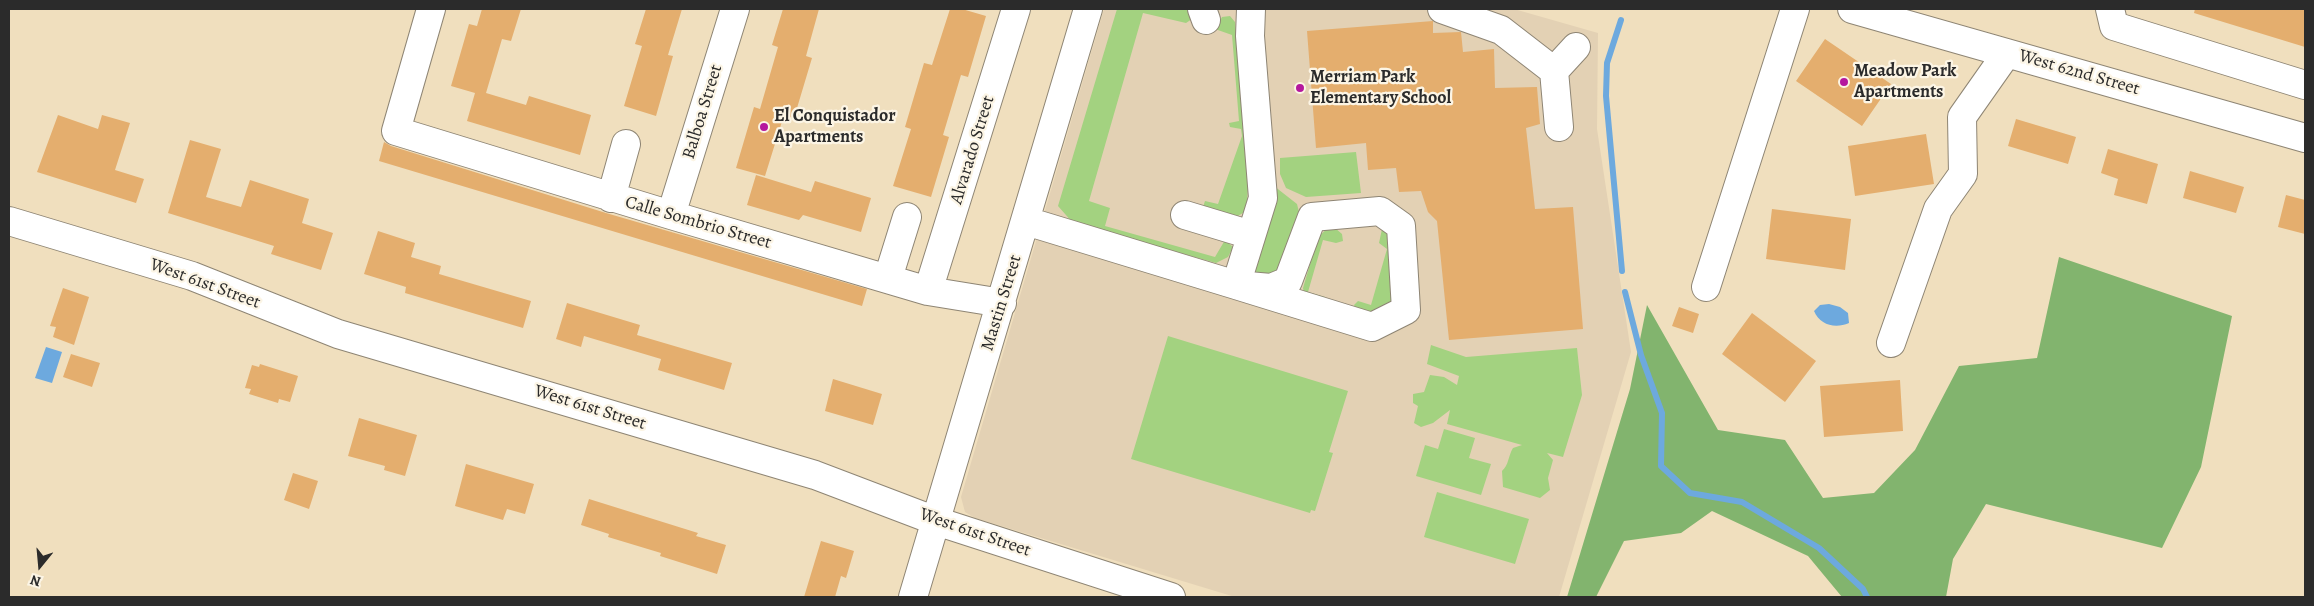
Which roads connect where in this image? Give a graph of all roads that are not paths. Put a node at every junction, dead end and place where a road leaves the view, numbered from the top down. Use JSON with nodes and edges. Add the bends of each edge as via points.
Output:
{"nodes":[{"id":1,"x":431,"y":9,"type":"edge"},
{"id":2,"x":735,"y":9,"type":"edge"},
{"id":3,"x":1016,"y":9,"type":"edge"},
{"id":4,"x":1088,"y":9,"type":"edge"},
{"id":5,"x":1251,"y":9,"type":"edge"},
{"id":6,"x":1442,"y":9,"type":"edge"},
{"id":7,"x":1795,"y":9,"type":"edge"},
{"id":8,"x":2110,"y":9,"type":"edge"},
{"id":9,"x":1864,"y":10,"type":"edge"},
{"id":10,"x":1576,"y":47,"type":"dead end"},
{"id":11,"x":2007,"y":53,"type":"junction"},
{"id":12,"x":1554,"y":71,"type":"junction"},
{"id":13,"x":2305,"y":85,"type":"edge"},
{"id":14,"x":1559,"y":127,"type":"dead end"},
{"id":15,"x":2305,"y":138,"type":"edge"},
{"id":16,"x":626,"y":144,"type":"dead end"},
{"id":17,"x":611,"y":198,"type":"junction"},
{"id":18,"x":1185,"y":215,"type":"dead end"},
{"id":19,"x":671,"y":216,"type":"junction"},
{"id":20,"x":907,"y":217,"type":"dead end"},
{"id":21,"x":9,"y":221,"type":"edge"},
{"id":22,"x":1026,"y":221,"type":"junction"},
{"id":23,"x":1251,"y":235,"type":"junction"},
{"id":24,"x":888,"y":278,"type":"junction"},
{"id":25,"x":1236,"y":285,"type":"junction"},
{"id":26,"x":1706,"y":287,"type":"dead end"},
{"id":27,"x":928,"y":290,"type":"junction"},
{"id":28,"x":1002,"y":303,"type":"junction"},
{"id":29,"x":1891,"y":343,"type":"dead end"},
{"id":30,"x":936,"y":521,"type":"junction"},
{"id":31,"x":913,"y":597,"type":"edge"},
{"id":32,"x":1171,"y":597,"type":"edge"}],
"edges":[{"from":1,"to":17,"type":"street","name":"Calle Sombrio Street","via":[[396,131]]},
{"from":2,"to":19,"type":"street","name":"Balboa Street"},
{"from":3,"to":27,"type":"street","name":"Alvarado Street"},
{"from":4,"to":22,"type":"street","name":"Mastin Street"},
{"from":5,"to":23,"type":"street","via":[[1250,36],[1263,198]]},
{"from":6,"to":12,"type":"street","via":[[1501,30]]},
{"from":7,"to":26,"type":"street"},
{"from":8,"to":13,"type":"street","via":[[2114,26]]},
{"from":9,"to":11,"type":"street","name":"West 62nd Street"},
{"from":10,"to":12,"type":"street"},
{"from":11,"to":15,"type":"street","name":"West 62nd Street"},
{"from":11,"to":29,"type":"street","via":[[1962,117],[1963,174],[1938,209]]},
{"from":12,"to":14,"type":"street"},
{"from":16,"to":17,"type":"street"},
{"from":17,"to":19,"type":"street","name":"Calle Sombrio Street"},
{"from":18,"to":23,"type":"street"},
{"from":19,"to":24,"type":"street","name":"Calle Sombrio Street"},
{"from":20,"to":24,"type":"street"},
{"from":21,"to":30,"type":"street","name":"West 61st Street","via":[[192,276],[338,334],[815,475]]},
{"from":22,"to":25,"type":"street"},
{"from":22,"to":28,"type":"street","name":"Mastin Street"},
{"from":23,"to":25,"type":"street"},
{"from":24,"to":27,"type":"street","name":"Calle Sombrio Street"},
{"from":25,"to":25,"type":"street","via":[[1372,327],[1406,310],[1401,226],[1380,210],[1312,217],[1288,281],[1271,288]]},
{"from":27,"to":28,"type":"street","name":"Calle Sombrio Street"},
{"from":28,"to":30,"type":"street","name":"Mastin Street"},
{"from":30,"to":31,"type":"street","name":"Mastin Street"},
{"from":30,"to":32,"type":"street","name":"West 61st Street"}]}
